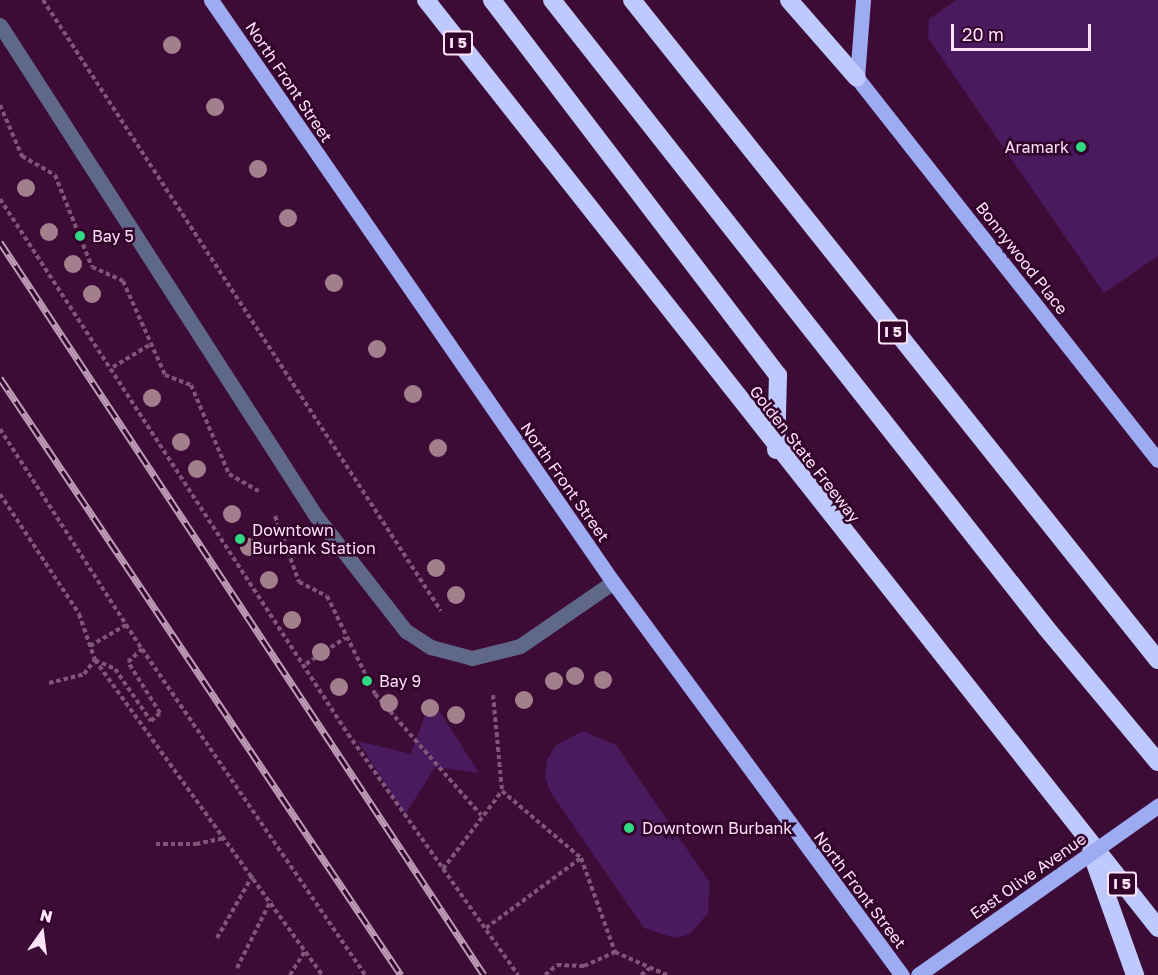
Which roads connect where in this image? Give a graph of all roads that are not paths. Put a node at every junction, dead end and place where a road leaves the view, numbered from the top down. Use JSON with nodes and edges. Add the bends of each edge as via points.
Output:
{"nodes":[{"id":1,"x":211,"y":0,"type":"edge"},
{"id":2,"x":426,"y":0,"type":"edge"},
{"id":3,"x":492,"y":0,"type":"edge"},
{"id":4,"x":552,"y":0,"type":"edge"},
{"id":5,"x":632,"y":0,"type":"edge"},
{"id":6,"x":789,"y":0,"type":"edge"},
{"id":7,"x":863,"y":0,"type":"edge"},
{"id":8,"x":0,"y":25,"type":"edge"},
{"id":9,"x":857,"y":78,"type":"junction"},
{"id":10,"x":776,"y":450,"type":"junction"},
{"id":11,"x":1158,"y":460,"type":"edge"},
{"id":12,"x":613,"y":582,"type":"junction"},
{"id":13,"x":1158,"y":660,"type":"edge"},
{"id":14,"x":1158,"y":762,"type":"edge"},
{"id":15,"x":1158,"y":806,"type":"edge"},
{"id":16,"x":1086,"y":839,"type":"junction"},
{"id":17,"x":1158,"y":928,"type":"edge"},
{"id":18,"x":902,"y":975,"type":"edge"},
{"id":19,"x":918,"y":975,"type":"edge"},
{"id":20,"x":1135,"y":975,"type":"edge"}],
"edges":[{"from":1,"to":12,"type":"main road","name":"North Front Street"},
{"from":2,"to":10,"type":"highway","name":"Golden State Freeway","number":"I 5"},
{"from":3,"to":10,"type":"highway","via":[[778,375]]},
{"from":4,"to":14,"type":"highway","via":[[1047,629]]},
{"from":5,"to":13,"type":"highway","number":"I 5"},
{"from":6,"to":9,"type":"highway"},
{"from":7,"to":9,"type":"main road"},
{"from":8,"to":12,"type":"lane","via":[[316,516],[406,631],[431,647],[472,658],[520,646]]},
{"from":9,"to":11,"type":"main road","name":"Bonnywood Place"},
{"from":10,"to":16,"type":"highway","name":"Golden State Freeway","number":"I 5"},
{"from":12,"to":18,"type":"main road","name":"North Front Street"},
{"from":15,"to":19,"type":"main road","name":"East Olive Avenue","bridge":true},
{"from":16,"to":17,"type":"highway","name":"Golden State Freeway","number":"I 5"},
{"from":16,"to":20,"type":"highway"}]}
